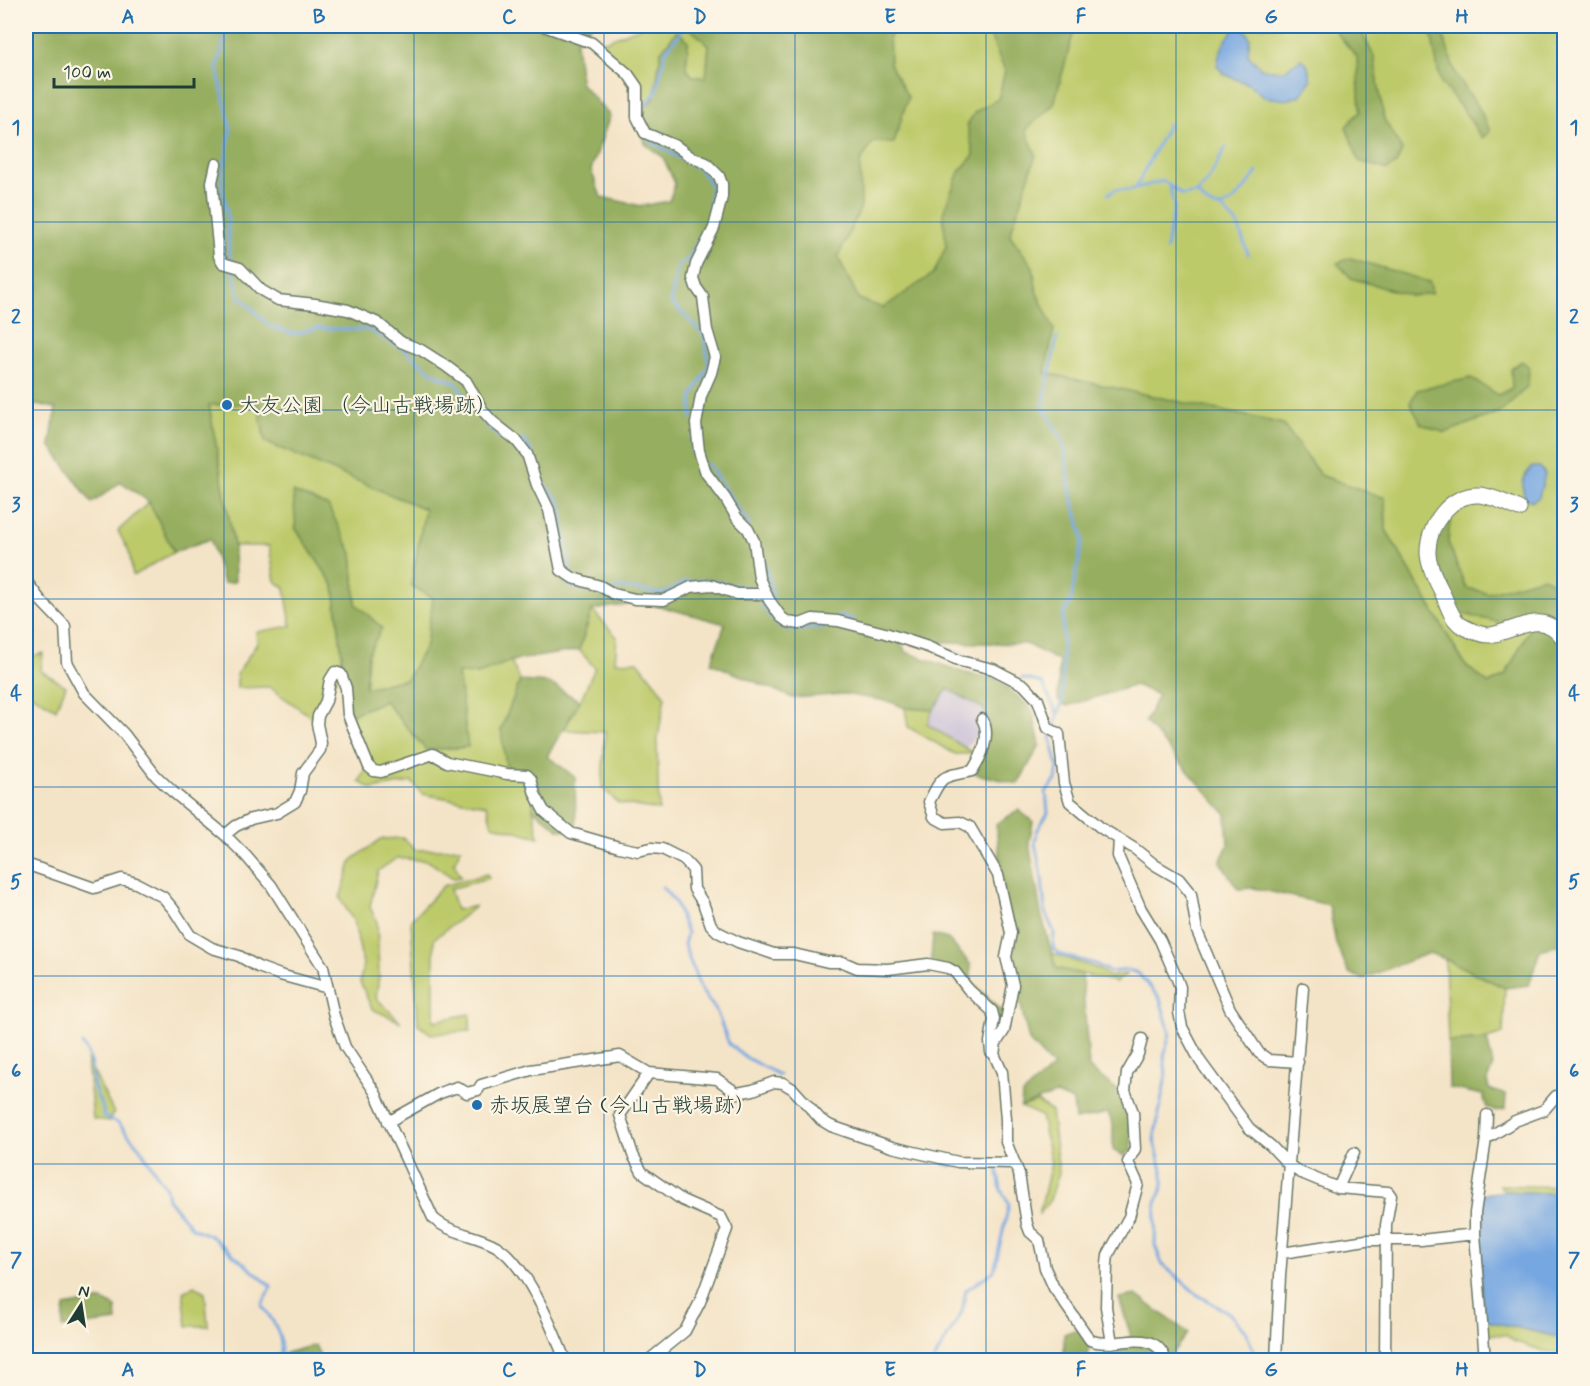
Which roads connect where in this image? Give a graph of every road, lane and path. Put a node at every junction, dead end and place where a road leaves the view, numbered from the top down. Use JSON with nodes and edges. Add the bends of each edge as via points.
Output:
{"nodes":[{"id":1,"x":544,"y":26,"type":"edge"},
{"id":2,"x":216,"y":164,"type":"dead end"},
{"id":3,"x":1519,"y":509,"type":"dead end"},
{"id":4,"x":26,"y":581,"type":"edge"},
{"id":5,"x":763,"y":597,"type":"junction"},
{"id":6,"x":1564,"y":639,"type":"edge"},
{"id":7,"x":982,"y":719,"type":"dead end"},
{"id":8,"x":225,"y":835,"type":"junction"},
{"id":9,"x":1119,"y":839,"type":"junction"},
{"id":10,"x":26,"y":864,"type":"edge"},
{"id":11,"x":328,"y":988,"type":"junction"},
{"id":12,"x":1304,"y":988,"type":"dead end"},
{"id":13,"x":1142,"y":1039,"type":"dead end"},
{"id":14,"x":994,"y":1054,"type":"junction"},
{"id":15,"x":1298,"y":1062,"type":"junction"},
{"id":16,"x":649,"y":1073,"type":"junction"},
{"id":17,"x":1564,"y":1096,"type":"edge"},
{"id":18,"x":1487,"y":1115,"type":"dead end"},
{"id":19,"x":388,"y":1122,"type":"junction"},
{"id":20,"x":1486,"y":1139,"type":"junction"},
{"id":21,"x":1354,"y":1153,"type":"dead end"},
{"id":22,"x":1016,"y":1163,"type":"junction"},
{"id":23,"x":1289,"y":1166,"type":"junction"},
{"id":24,"x":1338,"y":1188,"type":"junction"},
{"id":25,"x":1475,"y":1234,"type":"junction"},
{"id":26,"x":1386,"y":1241,"type":"junction"},
{"id":27,"x":1282,"y":1253,"type":"junction"},
{"id":28,"x":1112,"y":1343,"type":"junction"},
{"id":29,"x":565,"y":1360,"type":"edge"},
{"id":30,"x":649,"y":1360,"type":"edge"},
{"id":31,"x":1166,"y":1360,"type":"edge"},
{"id":32,"x":1276,"y":1360,"type":"edge"},
{"id":33,"x":1385,"y":1360,"type":"edge"},
{"id":34,"x":1485,"y":1360,"type":"edge"}],
"edges":[{"from":1,"to":5,"type":"street","via":[[592,43],[628,74],[637,87],[637,117],[648,134],[706,163],[722,184],[714,228],[693,278],[703,297],[715,357],[696,424],[706,473],[754,541]]},
{"from":2,"to":5,"type":"street","via":[[212,182],[219,256],[223,263],[236,267],[278,300],[348,310],[378,323],[401,342],[421,350],[466,381],[483,411],[527,454],[549,510],[561,570],[569,577],[635,598],[664,600],[691,587],[711,585]]},
{"from":3,"to":6,"type":"street","via":[[1478,495],[1459,500],[1442,511],[1434,527],[1429,543],[1430,565],[1453,618],[1461,626],[1491,635],[1532,622],[1554,628]]},
{"from":4,"to":8,"type":"street","via":[[65,626],[67,662],[84,693],[124,734],[156,776]]},
{"from":5,"to":9,"type":"street","via":[[788,622],[833,621],[928,647],[960,661],[993,669],[1024,685],[1038,700],[1048,728],[1059,734],[1070,802]]},
{"from":7,"to":14,"type":"street","via":[[986,725],[982,756],[972,771],[945,776],[929,802],[934,817],[970,827],[998,875],[1011,933],[1006,957],[1013,985],[1004,1031]]},
{"from":8,"to":11,"type":"street","via":[[270,885],[323,967]]},
{"from":8,"to":14,"type":"street","via":[[236,826],[277,813],[295,802],[303,773],[320,750],[318,716],[335,672],[344,681],[348,715],[374,771],[433,754],[447,762],[527,775],[544,811],[571,832],[619,848],[662,849],[684,860],[693,870],[694,889],[711,925],[738,942],[774,954],[843,962],[857,968],[928,964],[955,972],[992,1011],[990,1042]]},
{"from":9,"to":15,"type":"street","via":[[1179,879],[1191,894],[1197,931],[1230,1009],[1259,1053],[1269,1060]]},
{"from":9,"to":23,"type":"street","via":[[1118,856],[1178,979],[1182,1026],[1200,1061],[1249,1128]]},
{"from":10,"to":11,"type":"street","via":[[94,888],[122,879],[136,883],[163,897],[190,935],[212,948],[280,975]]},
{"from":11,"to":19,"type":"street","via":[[345,1047],[375,1092]]},
{"from":12,"to":15,"type":"street"},
{"from":13,"to":28,"type":"street","via":[[1127,1073],[1125,1091],[1133,1112],[1135,1149],[1128,1162],[1138,1184],[1129,1216],[1107,1264],[1106,1308]]},
{"from":14,"to":22,"type":"street","via":[[1002,1072],[1006,1142]]},
{"from":15,"to":23,"type":"street"},
{"from":16,"to":19,"type":"street","via":[[620,1056],[531,1070],[467,1093],[457,1087],[440,1093]]},
{"from":16,"to":22,"type":"street","via":[[717,1079],[737,1094],[774,1082],[783,1083],[831,1126],[892,1147],[958,1162]]},
{"from":16,"to":30,"type":"street","via":[[620,1115],[633,1155],[642,1172],[682,1200],[721,1217],[727,1229],[685,1331]]},
{"from":17,"to":20,"type":"street","via":[[1556,1096],[1544,1110],[1515,1121]]},
{"from":18,"to":20,"type":"street"},
{"from":19,"to":29,"type":"street","via":[[433,1218],[442,1226],[478,1238],[511,1258],[528,1281]]},
{"from":20,"to":25,"type":"street"},
{"from":21,"to":24,"type":"street"},
{"from":22,"to":28,"type":"street","via":[[1027,1224],[1039,1240],[1054,1288],[1090,1340]]},
{"from":23,"to":24,"type":"street"},
{"from":23,"to":27,"type":"street"},
{"from":24,"to":26,"type":"street","via":[[1388,1192]]},
{"from":25,"to":26,"type":"street"},
{"from":25,"to":34,"type":"street"},
{"from":26,"to":27,"type":"street","via":[[1366,1240]]},
{"from":26,"to":33,"type":"street"},
{"from":27,"to":32,"type":"street"},
{"from":28,"to":31,"type":"street","via":[[1145,1340]]}]}
